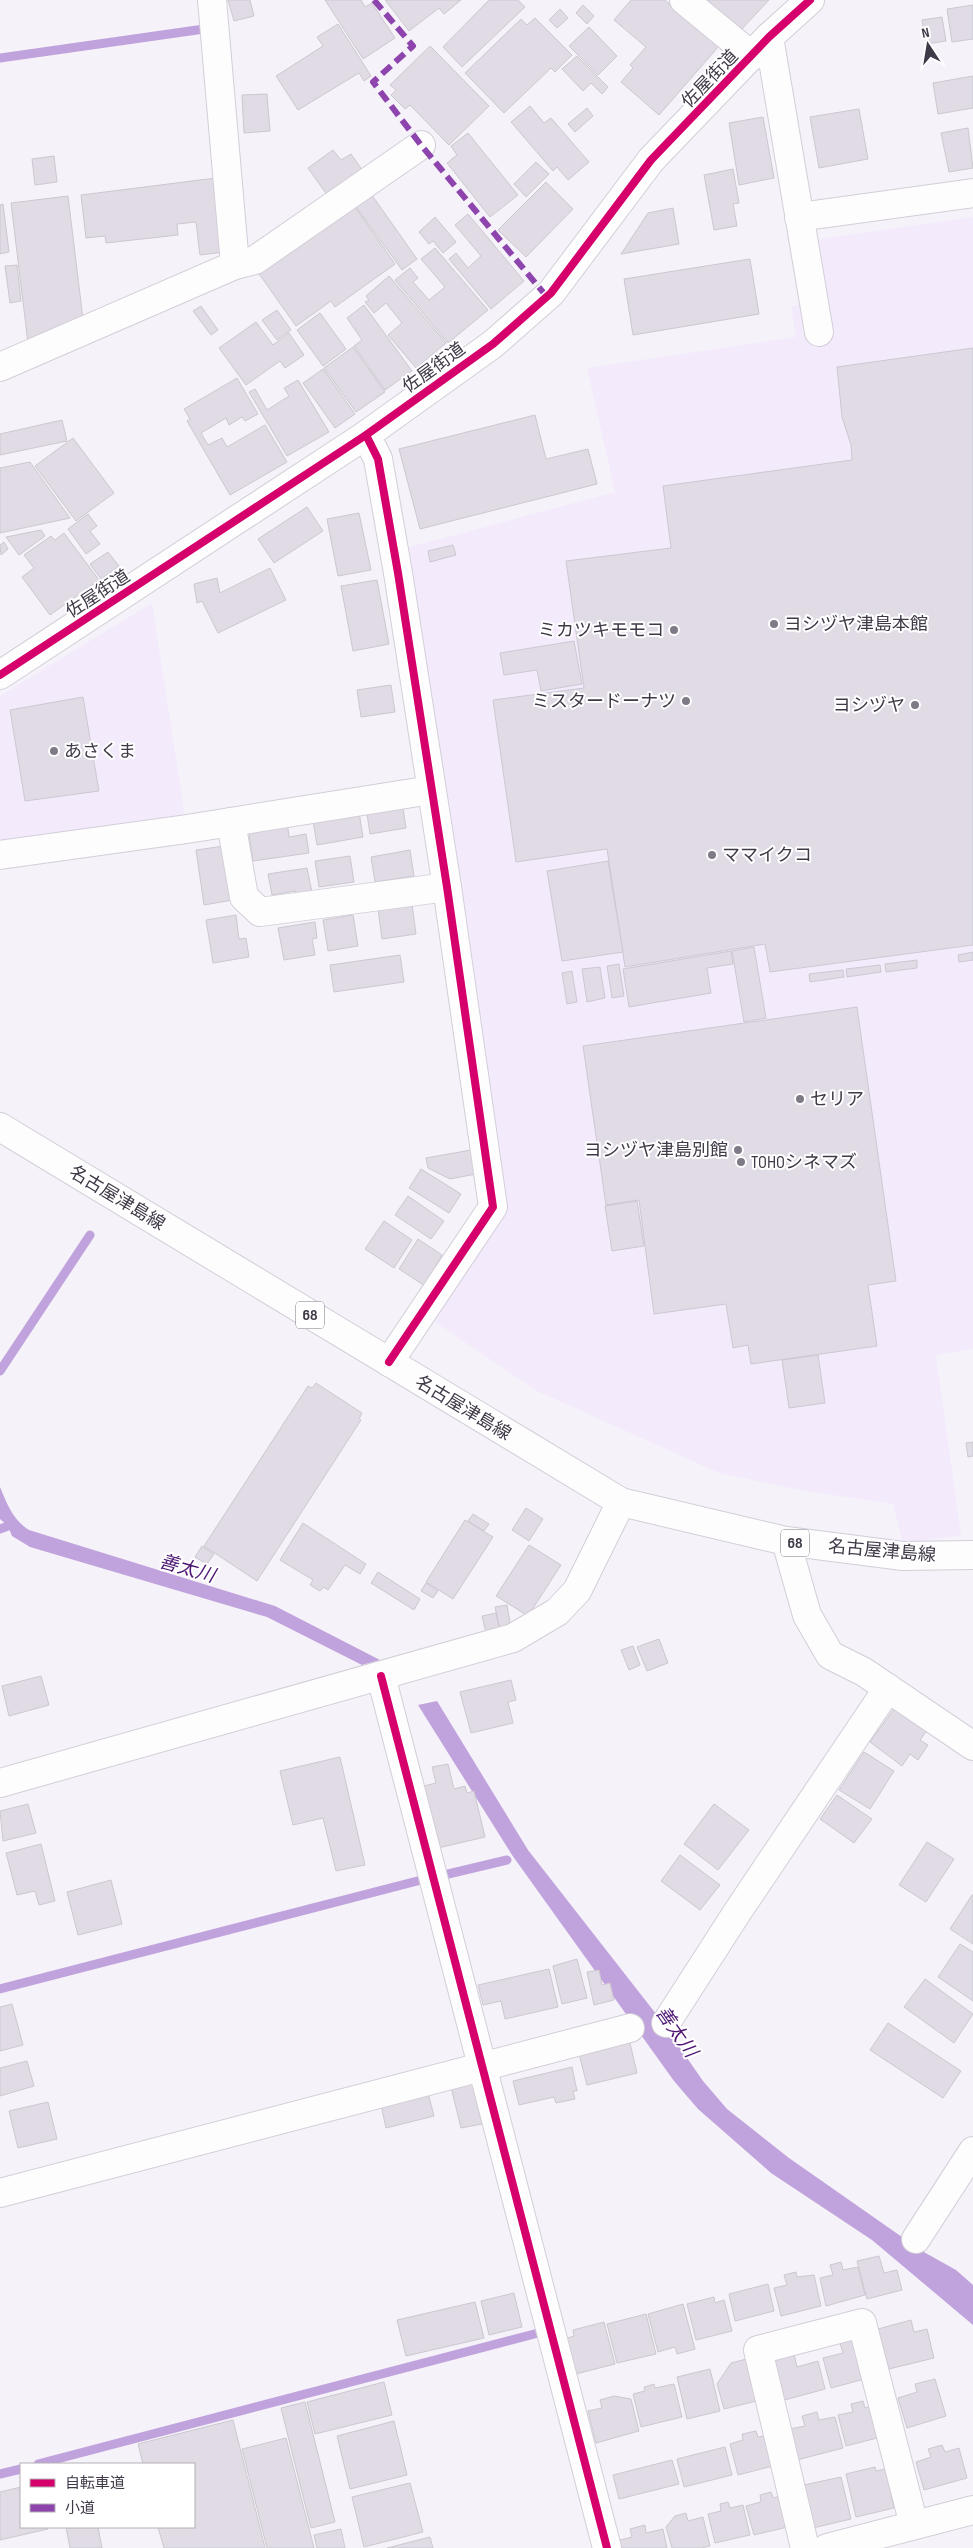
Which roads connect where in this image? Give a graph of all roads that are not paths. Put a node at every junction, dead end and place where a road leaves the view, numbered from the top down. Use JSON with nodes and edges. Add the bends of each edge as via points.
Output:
{"nodes":[{"id":1,"x":212,"y":0,"type":"edge"},
{"id":2,"x":684,"y":0,"type":"edge"},
{"id":3,"x":810,"y":0,"type":"edge"},
{"id":4,"x":761,"y":47,"type":"junction"},
{"id":5,"x":421,"y":145,"type":"dead end"},
{"id":6,"x":973,"y":192,"type":"edge"},
{"id":7,"x":799,"y":217,"type":"junction"},
{"id":8,"x":235,"y":264,"type":"junction"},
{"id":9,"x":819,"y":332,"type":"dead end"},
{"id":10,"x":0,"y":367,"type":"edge"},
{"id":11,"x":366,"y":435,"type":"junction"},
{"id":12,"x":0,"y":675,"type":"edge"},
{"id":13,"x":431,"y":790,"type":"junction"},
{"id":14,"x":232,"y":822,"type":"junction"},
{"id":15,"x":0,"y":856,"type":"edge"},
{"id":16,"x":447,"y":887,"type":"junction"},
{"id":17,"x":0,"y":1127,"type":"edge"},
{"id":18,"x":389,"y":1362,"type":"junction"},
{"id":19,"x":621,"y":1502,"type":"junction"},
{"id":20,"x":786,"y":1541,"type":"junction"},
{"id":21,"x":973,"y":1555,"type":"edge"},
{"id":22,"x":381,"y":1676,"type":"junction"},
{"id":23,"x":888,"y":1688,"type":"junction"},
{"id":24,"x":973,"y":1746,"type":"edge"},
{"id":25,"x":0,"y":1783,"type":"edge"},
{"id":26,"x":666,"y":2023,"type":"dead end"},
{"id":27,"x":630,"y":2028,"type":"dead end"},
{"id":28,"x":483,"y":2068,"type":"junction"},
{"id":29,"x":973,"y":2151,"type":"edge"},
{"id":30,"x":0,"y":2193,"type":"edge"},
{"id":31,"x":916,"y":2239,"type":"dead end"},
{"id":32,"x":973,"y":2510,"type":"edge"},
{"id":33,"x":914,"y":2525,"type":"junction"},
{"id":34,"x":607,"y":2548,"type":"edge"},
{"id":35,"x":805,"y":2548,"type":"edge"},
{"id":36,"x":827,"y":2548,"type":"edge"}],
"edges":[{"from":1,"to":8,"type":"street"},
{"from":2,"to":4,"type":"street"},
{"from":3,"to":4,"type":"street","name":"佐屋街道"},
{"from":4,"to":7,"type":"street"},
{"from":4,"to":11,"type":"street","name":"佐屋街道","via":[[651,160],[551,293],[493,344]]},
{"from":5,"to":8,"type":"street","via":[[255,260]]},
{"from":6,"to":7,"type":"street"},
{"from":7,"to":9,"type":"street"},
{"from":8,"to":10,"type":"street"},
{"from":11,"to":12,"type":"street","name":"佐屋街道"},
{"from":11,"to":13,"type":"street","via":[[378,459]]},
{"from":13,"to":14,"type":"street"},
{"from":13,"to":16,"type":"street"},
{"from":14,"to":15,"type":"street"},
{"from":14,"to":16,"type":"street","via":[[244,897],[260,912]]},
{"from":16,"to":18,"type":"street","via":[[493,1207]]},
{"from":17,"to":18,"type":"street","name":"名古屋津島線","number":"68"},
{"from":18,"to":19,"type":"street","name":"名古屋津島線","number":"68"},
{"from":19,"to":20,"type":"street","name":"名古屋津島線","number":"68"},
{"from":19,"to":22,"type":"street","via":[[577,1591],[557,1612],[513,1638]]},
{"from":20,"to":21,"type":"street","name":"名古屋津島線","number":"68","via":[[903,1556]]},
{"from":20,"to":23,"type":"street","via":[[807,1615],[830,1655]]},
{"from":22,"to":25,"type":"street"},
{"from":22,"to":28,"type":"street"},
{"from":23,"to":24,"type":"street"},
{"from":23,"to":26,"type":"street"},
{"from":27,"to":28,"type":"street"},
{"from":28,"to":30,"type":"street"},
{"from":28,"to":34,"type":"street"},
{"from":29,"to":31,"type":"street"},
{"from":32,"to":33,"type":"street"},
{"from":33,"to":35,"type":"street","via":[[862,2323],[758,2350]]},
{"from":33,"to":36,"type":"street"}]}
